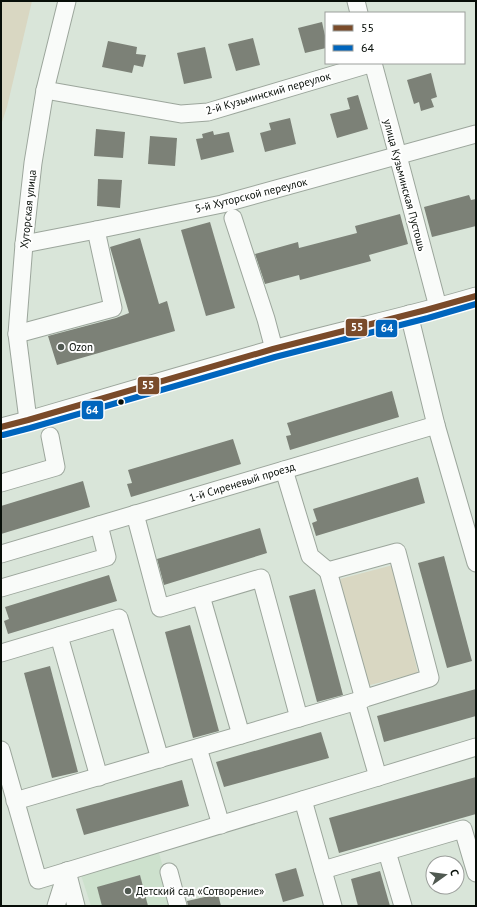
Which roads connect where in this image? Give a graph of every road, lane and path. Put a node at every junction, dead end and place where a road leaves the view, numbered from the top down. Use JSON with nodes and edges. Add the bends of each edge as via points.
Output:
{"nodes":[{"id":1,"x":67,"y":1,"type":"edge"},
{"id":2,"x":356,"y":1,"type":"edge"},
{"id":3,"x":359,"y":12,"type":"edge"},
{"id":4,"x":370,"y":64,"type":"edge"},
{"id":5,"x":373,"y":64,"type":"edge"},
{"id":6,"x":45,"y":90,"type":"junction"},
{"id":7,"x":476,"y":134,"type":"edge"},
{"id":8,"x":398,"y":156,"type":"junction"},
{"id":9,"x":233,"y":218,"type":"dead end"},
{"id":10,"x":96,"y":230,"type":"junction"},
{"id":11,"x":24,"y":244,"type":"junction"},
{"id":12,"x":476,"y":296,"type":"edge"},
{"id":13,"x":438,"y":307,"type":"junction"},
{"id":14,"x":409,"y":314,"type":"junction"},
{"id":15,"x":17,"y":334,"type":"junction"},
{"id":16,"x":274,"y":349,"type":"junction"},
{"id":17,"x":28,"y":420,"type":"junction"},
{"id":18,"x":436,"y":424,"type":"junction"},
{"id":19,"x":1,"y":427,"type":"edge"},
{"id":20,"x":50,"y":436,"type":"dead end"},
{"id":21,"x":284,"y":470,"type":"junction"},
{"id":22,"x":1,"y":483,"type":"edge"},
{"id":23,"x":135,"y":514,"type":"junction"},
{"id":24,"x":99,"y":524,"type":"junction"},
{"id":25,"x":471,"y":526,"type":"edge"},
{"id":26,"x":1,"y":554,"type":"edge"},
{"id":27,"x":476,"y":563,"type":"edge"},
{"id":28,"x":328,"y":571,"type":"junction"},
{"id":29,"x":1,"y":588,"type":"edge"},
{"id":30,"x":201,"y":596,"type":"junction"},
{"id":31,"x":59,"y":636,"type":"junction"},
{"id":32,"x":1,"y":653,"type":"edge"},
{"id":33,"x":364,"y":699,"type":"junction"},
{"id":34,"x":299,"y":718,"type":"junction"},
{"id":35,"x":241,"y":735,"type":"junction"},
{"id":36,"x":476,"y":747,"type":"edge"},
{"id":37,"x":198,"y":748,"type":"junction"},
{"id":38,"x":1,"y":750,"type":"edge"},
{"id":39,"x":160,"y":759,"type":"junction"},
{"id":40,"x":99,"y":777,"type":"junction"},
{"id":41,"x":378,"y":777,"type":"junction"},
{"id":42,"x":303,"y":800,"type":"junction"},
{"id":43,"x":15,"y":801,"type":"junction"},
{"id":44,"x":221,"y":825,"type":"junction"},
{"id":45,"x":387,"y":852,"type":"junction"},
{"id":46,"x":323,"y":870,"type":"junction"},
{"id":47,"x":67,"y":871,"type":"junction"},
{"id":48,"x":169,"y":872,"type":"dead end"},
{"id":49,"x":476,"y":873,"type":"edge"},
{"id":50,"x":56,"y":906,"type":"edge"},
{"id":51,"x":76,"y":906,"type":"edge"},
{"id":52,"x":178,"y":906,"type":"edge"},
{"id":53,"x":333,"y":906,"type":"edge"},
{"id":54,"x":403,"y":906,"type":"edge"}],
"edges":[{"from":1,"to":6,"type":"street","name":"Хуторская улица"},
{"from":2,"to":3,"type":"street"},
{"from":4,"to":6,"type":"street","name":"2-й Кузьминский переулок","via":[[208,112],[181,114]]},
{"from":5,"to":8,"type":"street","name":"улица Кузьминская Пустошь"},
{"from":6,"to":11,"type":"street","name":"Хуторская улица","via":[[33,163]]},
{"from":7,"to":8,"type":"street","name":"5-й Хуторской переулок"},
{"from":8,"to":10,"type":"street","name":"5-й Хуторской переулок","via":[[222,204]]},
{"from":8,"to":13,"type":"street","name":"улица Кузьминская Пустошь"},
{"from":9,"to":16,"type":"street"},
{"from":10,"to":11,"type":"street","name":"5-й Хуторской переулок"},
{"from":10,"to":15,"type":"street","via":[[113,308]]},
{"from":11,"to":15,"type":"street","name":"Хуторская улица"},
{"from":12,"to":13,"type":"street"},
{"from":13,"to":14,"type":"street"},
{"from":14,"to":16,"type":"street"},
{"from":14,"to":18,"type":"street"},
{"from":15,"to":17,"type":"street","name":"Хуторская улица"},
{"from":16,"to":17,"type":"street"},
{"from":17,"to":19,"type":"street"},
{"from":18,"to":21,"type":"street","name":"1-й Сиреневый проезд"},
{"from":18,"to":25,"type":"street"},
{"from":20,"to":22,"type":"street","via":[[56,467]]},
{"from":21,"to":23,"type":"street","name":"1-й Сиреневый проезд"},
{"from":21,"to":28,"type":"street","via":[[310,556]]},
{"from":23,"to":24,"type":"street","name":"1-й Сиреневый проезд"},
{"from":23,"to":30,"type":"street","via":[[160,608]]},
{"from":24,"to":26,"type":"street","name":"1-й Сиреневый проезд"},
{"from":24,"to":29,"type":"street","via":[[107,557]]},
{"from":25,"to":27,"type":"street"},
{"from":28,"to":33,"type":"street"},
{"from":28,"to":33,"type":"street","via":[[397,552],[430,678]]},
{"from":30,"to":34,"type":"street","via":[[261,578]]},
{"from":30,"to":35,"type":"street"},
{"from":31,"to":32,"type":"street"},
{"from":31,"to":39,"type":"street","via":[[119,618]]},
{"from":31,"to":40,"type":"street"},
{"from":33,"to":34,"type":"street"},
{"from":33,"to":41,"type":"street","via":[[356,702]]},
{"from":34,"to":35,"type":"street"},
{"from":35,"to":37,"type":"street"},
{"from":36,"to":41,"type":"street"},
{"from":37,"to":39,"type":"street"},
{"from":37,"to":44,"type":"street"},
{"from":38,"to":43,"type":"street"},
{"from":39,"to":40,"type":"street"},
{"from":40,"to":43,"type":"street"},
{"from":41,"to":42,"type":"street"},
{"from":42,"to":44,"type":"street"},
{"from":42,"to":46,"type":"street"},
{"from":43,"to":47,"type":"street","via":[[38,880]]},
{"from":44,"to":47,"type":"street"},
{"from":45,"to":46,"type":"street"},
{"from":45,"to":49,"type":"street","via":[[463,829]]},
{"from":45,"to":54,"type":"street"},
{"from":46,"to":53,"type":"street"},
{"from":47,"to":50,"type":"street"},
{"from":47,"to":51,"type":"street"},
{"from":48,"to":52,"type":"street"}]}
